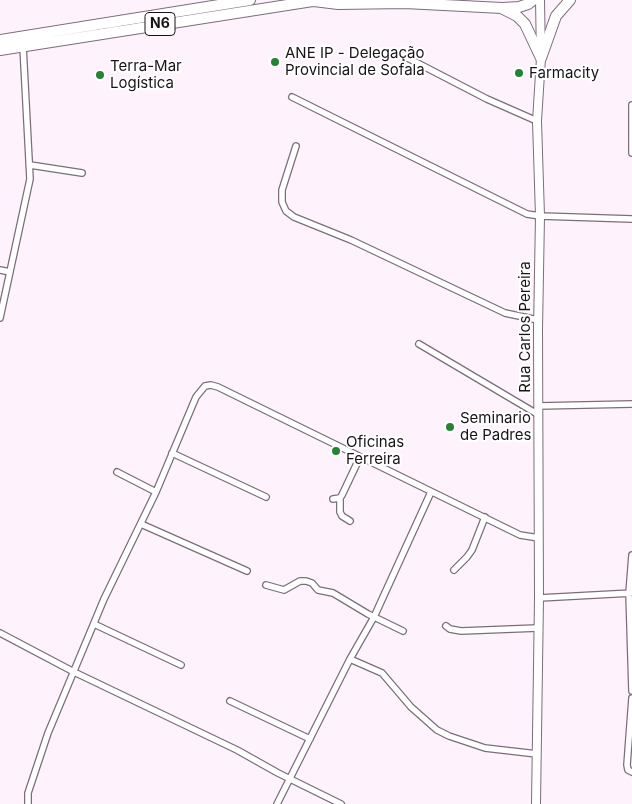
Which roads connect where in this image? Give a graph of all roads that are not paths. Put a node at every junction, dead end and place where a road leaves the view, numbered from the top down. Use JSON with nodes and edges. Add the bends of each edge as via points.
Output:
{"nodes":[{"id":1,"x":250,"y":0,"type":"edge"},
{"id":2,"x":317,"y":0,"type":"edge"},
{"id":3,"x":533,"y":0,"type":"edge"},
{"id":4,"x":540,"y":0,"type":"edge"},
{"id":5,"x":558,"y":0,"type":"edge"},
{"id":6,"x":566,"y":0,"type":"edge"},
{"id":7,"x":570,"y":0,"type":"edge"},
{"id":8,"x":502,"y":8,"type":"junction"},
{"id":9,"x":0,"y":40,"type":"edge"},
{"id":10,"x":23,"y":46,"type":"junction"},
{"id":11,"x":0,"y":50,"type":"edge"},
{"id":12,"x":398,"y":53,"type":"dead end"},
{"id":13,"x":541,"y":58,"type":"junction"},
{"id":14,"x":292,"y":96,"type":"dead end"},
{"id":15,"x":632,"y":106,"type":"edge"},
{"id":16,"x":537,"y":121,"type":"junction"},
{"id":17,"x":296,"y":146,"type":"dead end"},
{"id":18,"x":632,"y":153,"type":"edge"},
{"id":19,"x":30,"y":165,"type":"junction"},
{"id":20,"x":82,"y":173,"type":"dead end"},
{"id":21,"x":540,"y":216,"type":"junction"},
{"id":22,"x":632,"y":219,"type":"edge"},
{"id":23,"x":0,"y":270,"type":"edge"},
{"id":24,"x":10,"y":272,"type":"junction"},
{"id":25,"x":0,"y":318,"type":"edge"},
{"id":26,"x":538,"y":320,"type":"junction"},
{"id":27,"x":419,"y":344,"type":"dead end"},
{"id":28,"x":632,"y":404,"type":"edge"},
{"id":29,"x":538,"y":406,"type":"junction"},
{"id":30,"x":539,"y":416,"type":"junction"},
{"id":31,"x":172,"y":453,"type":"junction"},
{"id":32,"x":360,"y":458,"type":"junction"},
{"id":33,"x":117,"y":472,"type":"dead end"},
{"id":34,"x":156,"y":492,"type":"junction"},
{"id":35,"x":431,"y":492,"type":"junction"},
{"id":36,"x":266,"y":497,"type":"dead end"},
{"id":37,"x":485,"y":517,"type":"junction"},
{"id":38,"x":350,"y":522,"type":"dead end"},
{"id":39,"x":141,"y":524,"type":"junction"},
{"id":40,"x":539,"y":538,"type":"junction"},
{"id":41,"x":632,"y":555,"type":"edge"},
{"id":42,"x":454,"y":570,"type":"dead end"},
{"id":43,"x":247,"y":571,"type":"dead end"},
{"id":44,"x":266,"y":585,"type":"dead end"},
{"id":45,"x":631,"y":593,"type":"edge"},
{"id":46,"x":539,"y":598,"type":"junction"},
{"id":47,"x":374,"y":617,"type":"junction"},
{"id":48,"x":94,"y":624,"type":"junction"},
{"id":49,"x":446,"y":626,"type":"dead end"},
{"id":50,"x":538,"y":628,"type":"junction"},
{"id":51,"x":403,"y":631,"type":"dead end"},
{"id":52,"x":0,"y":633,"type":"edge"},
{"id":53,"x":350,"y":660,"type":"junction"},
{"id":54,"x":181,"y":666,"type":"dead end"},
{"id":55,"x":74,"y":672,"type":"junction"},
{"id":56,"x":632,"y":691,"type":"edge"},
{"id":57,"x":632,"y":698,"type":"edge"},
{"id":58,"x":230,"y":701,"type":"dead end"},
{"id":59,"x":310,"y":739,"type":"junction"},
{"id":60,"x":537,"y":754,"type":"junction"},
{"id":61,"x":632,"y":772,"type":"edge"},
{"id":62,"x":290,"y":779,"type":"junction"},
{"id":63,"x":28,"y":804,"type":"edge"},
{"id":64,"x":277,"y":804,"type":"edge"},
{"id":65,"x":341,"y":804,"type":"edge"},
{"id":66,"x":536,"y":804,"type":"edge"}],
"edges":[{"from":1,"to":9,"type":"highway","number":"N6"},
{"from":2,"to":8,"type":"highway","via":[[338,4],[405,3]]},
{"from":2,"to":10,"type":"highway","number":"N6"},
{"from":3,"to":8,"type":"highway","via":[[519,7]]},
{"from":4,"to":13,"type":"main road","name":"Rua Carlos Pereira"},
{"from":5,"to":6,"type":"highway"},
{"from":7,"to":13,"type":"highway","via":[[556,16]]},
{"from":8,"to":13,"type":"highway","via":[[525,24]]},
{"from":10,"to":11,"type":"highway","number":"N6"},
{"from":10,"to":19,"type":"street"},
{"from":12,"to":16,"type":"street"},
{"from":13,"to":16,"type":"main road","name":"Rua Carlos Pereira"},
{"from":14,"to":21,"type":"street","via":[[521,212]]},
{"from":15,"to":18,"type":"street"},
{"from":16,"to":21,"type":"main road","name":"Rua Carlos Pereira"},
{"from":17,"to":26,"type":"street","via":[[282,190],[282,202],[294,217],[351,240],[505,313]]},
{"from":19,"to":20,"type":"street"},
{"from":19,"to":24,"type":"street","via":[[30,179]]},
{"from":21,"to":22,"type":"street"},
{"from":21,"to":26,"type":"main road","name":"Rua Carlos Pereira"},
{"from":23,"to":24,"type":"street"},
{"from":24,"to":25,"type":"street"},
{"from":26,"to":29,"type":"main road","name":"Rua Carlos Pereira"},
{"from":27,"to":30,"type":"street"},
{"from":28,"to":29,"type":"street"},
{"from":29,"to":30,"type":"main road","name":"Rua Carlos Pereira"},
{"from":30,"to":40,"type":"main road","name":"Rua Carlos Pereira"},
{"from":31,"to":32,"type":"street","via":[[196,397],[204,386],[211,385]]},
{"from":31,"to":34,"type":"street"},
{"from":31,"to":36,"type":"street"},
{"from":32,"to":35,"type":"street"},
{"from":32,"to":38,"type":"street","via":[[347,487],[336,499],[342,516]]},
{"from":33,"to":34,"type":"street"},
{"from":34,"to":39,"type":"street"},
{"from":35,"to":37,"type":"street"},
{"from":35,"to":47,"type":"street"},
{"from":37,"to":40,"type":"street","via":[[520,535]]},
{"from":37,"to":42,"type":"street","via":[[472,550]]},
{"from":39,"to":43,"type":"street"},
{"from":39,"to":48,"type":"street"},
{"from":40,"to":46,"type":"main road","name":"Rua Carlos Pereira"},
{"from":41,"to":45,"type":"street"},
{"from":44,"to":47,"type":"street","via":[[284,590],[300,580],[306,581]]},
{"from":45,"to":46,"type":"street"},
{"from":45,"to":56,"type":"street"},
{"from":46,"to":50,"type":"main road","name":"Rua Carlos Pereira"},
{"from":47,"to":51,"type":"street"},
{"from":47,"to":53,"type":"street"},
{"from":48,"to":54,"type":"street"},
{"from":48,"to":55,"type":"street"},
{"from":49,"to":50,"type":"street","via":[[450,630],[461,631]]},
{"from":50,"to":60,"type":"main road","name":"Rua Carlos Pereira"},
{"from":52,"to":55,"type":"street"},
{"from":53,"to":59,"type":"street"},
{"from":53,"to":60,"type":"street","via":[[382,673],[411,707],[437,730],[486,748]]},
{"from":55,"to":62,"type":"street"},
{"from":55,"to":63,"type":"street","via":[[42,750],[28,794]]},
{"from":57,"to":61,"type":"street","via":[[627,765]]},
{"from":58,"to":59,"type":"street"},
{"from":59,"to":62,"type":"street"},
{"from":60,"to":66,"type":"main road","name":"Rua Carlos Pereira"},
{"from":62,"to":64,"type":"street"},
{"from":62,"to":65,"type":"street"}]}
